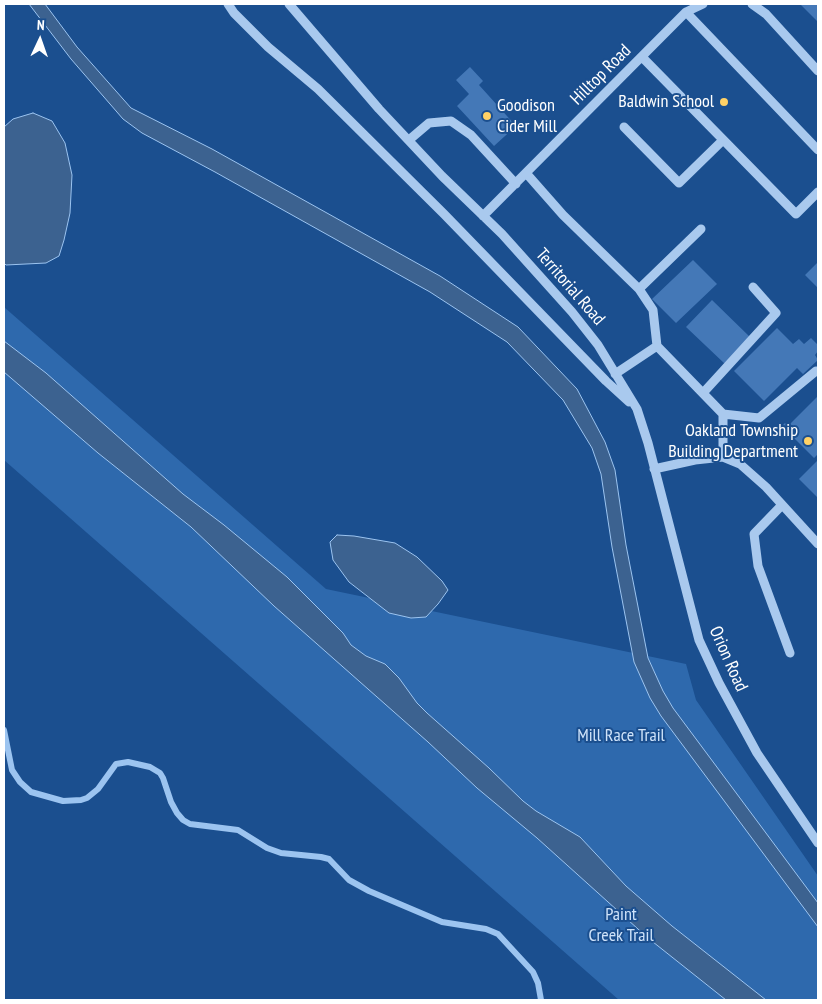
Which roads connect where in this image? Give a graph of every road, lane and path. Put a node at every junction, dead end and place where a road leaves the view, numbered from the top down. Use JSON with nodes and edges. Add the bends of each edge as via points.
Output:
{"nodes":[{"id":1,"x":228,"y":4,"type":"edge"},
{"id":2,"x":289,"y":4,"type":"edge"},
{"id":3,"x":702,"y":4,"type":"edge"},
{"id":4,"x":752,"y":4,"type":"edge"},
{"id":5,"x":686,"y":12,"type":"junction"},
{"id":6,"x":642,"y":57,"type":"junction"},
{"id":7,"x":818,"y":71,"type":"edge"},
{"id":8,"x":624,"y":127,"type":"dead end"},
{"id":9,"x":409,"y":140,"type":"junction"},
{"id":10,"x":723,"y":140,"type":"junction"},
{"id":11,"x":818,"y":150,"type":"edge"},
{"id":12,"x":526,"y":173,"type":"junction"},
{"id":13,"x":516,"y":184,"type":"junction"},
{"id":14,"x":818,"y":192,"type":"edge"},
{"id":15,"x":483,"y":216,"type":"junction"},
{"id":16,"x":701,"y":229,"type":"dead end"},
{"id":17,"x":753,"y":287,"type":"dead end"},
{"id":18,"x":639,"y":289,"type":"junction"},
{"id":19,"x":657,"y":346,"type":"junction"},
{"id":20,"x":816,"y":371,"type":"dead end"},
{"id":21,"x":615,"y":374,"type":"junction"},
{"id":22,"x":702,"y":393,"type":"junction"},
{"id":23,"x":637,"y":409,"type":"junction"},
{"id":24,"x":723,"y":414,"type":"junction"},
{"id":25,"x":723,"y":457,"type":"junction"},
{"id":26,"x":654,"y":469,"type":"junction"},
{"id":27,"x":782,"y":505,"type":"junction"},
{"id":28,"x":818,"y":544,"type":"edge"},
{"id":29,"x":790,"y":653,"type":"dead end"},
{"id":30,"x":818,"y":843,"type":"edge"}],
"edges":[{"from":1,"to":23,"type":"street","via":[[268,47],[318,89]]},
{"from":2,"to":9,"type":"street","name":"Territorial Road"},
{"from":3,"to":5,"type":"street","name":"Hilltop Road"},
{"from":4,"to":7,"type":"street","via":[[766,14]]},
{"from":5,"to":6,"type":"street","name":"Hilltop Road"},
{"from":5,"to":11,"type":"street"},
{"from":6,"to":10,"type":"street"},
{"from":6,"to":12,"type":"street","name":"Hilltop Road"},
{"from":8,"to":10,"type":"street","via":[[679,182]]},
{"from":9,"to":13,"type":"street","via":[[429,123],[451,121],[471,135]]},
{"from":9,"to":15,"type":"street","name":"Territorial Road"},
{"from":10,"to":14,"type":"street","via":[[796,214]]},
{"from":12,"to":13,"type":"street","name":"Hilltop Road"},
{"from":12,"to":18,"type":"street","via":[[563,215]]},
{"from":13,"to":15,"type":"street","name":"Hilltop Road"},
{"from":15,"to":21,"type":"street","name":"Territorial Road","via":[[572,312],[598,345]]},
{"from":16,"to":18,"type":"street"},
{"from":17,"to":22,"type":"street","via":[[776,313]]},
{"from":18,"to":19,"type":"street","via":[[653,310]]},
{"from":19,"to":21,"type":"street"},
{"from":19,"to":22,"type":"street"},
{"from":20,"to":24,"type":"street","via":[[759,418]]},
{"from":21,"to":23,"type":"street","name":"Territorial Road"},
{"from":22,"to":24,"type":"street"},
{"from":23,"to":26,"type":"street","name":"Territorial Road"},
{"from":24,"to":25,"type":"street"},
{"from":25,"to":26,"type":"street"},
{"from":25,"to":27,"type":"street","via":[[740,464]]},
{"from":26,"to":30,"type":"street","name":"Orion Road","via":[[699,640],[757,753]]},
{"from":27,"to":28,"type":"street"},
{"from":27,"to":29,"type":"street","via":[[754,534],[758,566]]}]}
